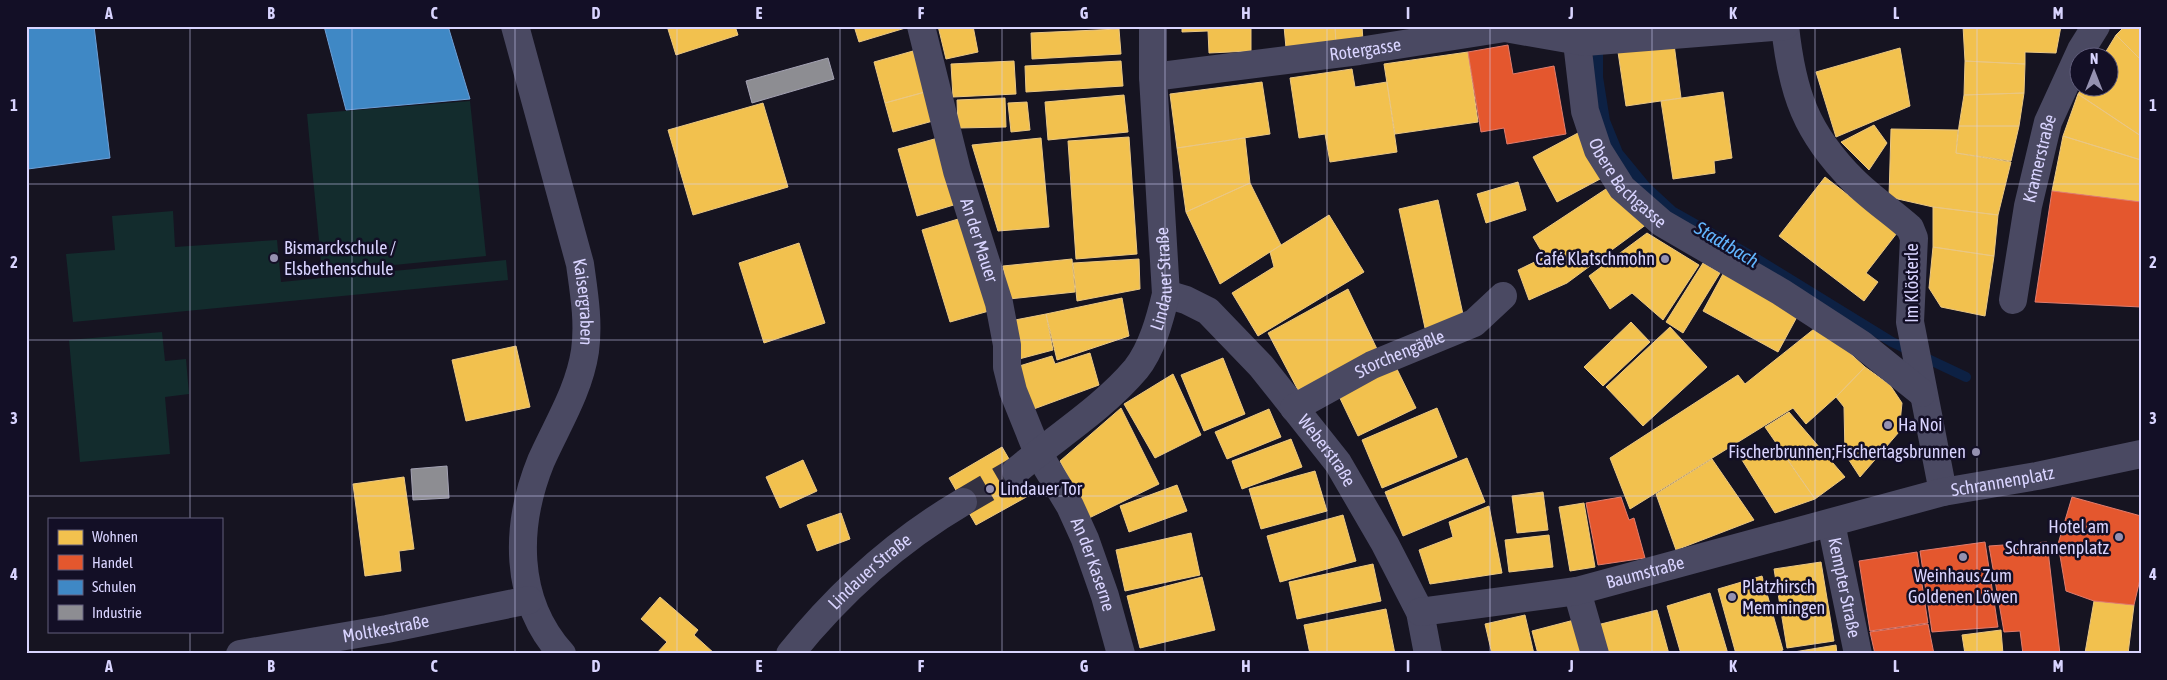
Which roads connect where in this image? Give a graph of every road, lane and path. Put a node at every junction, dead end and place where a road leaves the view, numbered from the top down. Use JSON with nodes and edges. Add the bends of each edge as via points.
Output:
{"nodes":[{"id":1,"x":516,"y":26,"type":"edge"},
{"id":2,"x":921,"y":26,"type":"edge"},
{"id":3,"x":1153,"y":26,"type":"edge"},
{"id":4,"x":1785,"y":26,"type":"edge"},
{"id":5,"x":2096,"y":26,"type":"edge"},
{"id":6,"x":1581,"y":42,"type":"junction"},
{"id":7,"x":1153,"y":77,"type":"junction"},
{"id":8,"x":1166,"y":294,"type":"junction"},
{"id":9,"x":1503,"y":296,"type":"dead end"},
{"id":10,"x":2013,"y":300,"type":"dead end"},
{"id":11,"x":1922,"y":381,"type":"junction"},
{"id":12,"x":1294,"y":408,"type":"junction"},
{"id":13,"x":1038,"y":453,"type":"junction"},
{"id":14,"x":2141,"y":454,"type":"edge"},
{"id":15,"x":1016,"y":471,"type":"tunnel mouth"},
{"id":16,"x":1943,"y":492,"type":"junction"},
{"id":17,"x":963,"y":502,"type":"tunnel mouth"},
{"id":18,"x":1866,"y":514,"type":"joint"},
{"id":19,"x":1830,"y":523,"type":"junction"},
{"id":20,"x":1577,"y":591,"type":"junction"},
{"id":21,"x":529,"y":600,"type":"junction"},
{"id":22,"x":1420,"y":612,"type":"junction"},
{"id":23,"x":240,"y":654,"type":"edge"},
{"id":24,"x":562,"y":654,"type":"edge"},
{"id":25,"x":790,"y":654,"type":"edge"},
{"id":26,"x":1121,"y":654,"type":"edge"},
{"id":27,"x":1428,"y":654,"type":"edge"},
{"id":28,"x":1595,"y":654,"type":"edge"},
{"id":29,"x":1858,"y":654,"type":"edge"}],
"edges":[{"from":1,"to":21,"type":"street","name":"Kaisergraben","via":[[580,264],[586,320],[578,377],[526,503],[522,563]]},
{"from":2,"to":13,"type":"street","name":"An der Mauer","via":[[957,172],[999,304],[1013,391]]},
{"from":3,"to":7,"type":"street","name":"Lindauer Straße"},
{"from":4,"to":6,"type":"street","name":"Rotergasse","via":[[1613,42]]},
{"from":4,"to":11,"type":"street","name":"Im Klösterle","via":[[1795,82],[1814,135],[1855,182],[1910,228],[1914,238],[1910,314]]},
{"from":5,"to":10,"type":"street","name":"Kramerstraße","via":[[2081,50],[2048,122],[2028,206]]},
{"from":6,"to":7,"type":"street","name":"Rotergasse","via":[[1505,28],[1359,51]]},
{"from":6,"to":11,"type":"street","name":"Obere Bachgasse","via":[[1585,111],[1598,150],[1622,188],[1662,223],[1790,297]]},
{"from":7,"to":8,"type":"street","name":"Lindauer Straße"},
{"from":8,"to":12,"type":"street","name":"Weberstraße","via":[[1208,310],[1261,366]]},
{"from":8,"to":13,"type":"street","name":"Lindauer Straße","via":[[1158,324],[1136,368],[1096,408]]},
{"from":9,"to":12,"type":"street","name":"Storchengäßle","via":[[1474,324],[1372,365]]},
{"from":11,"to":16,"type":"street","name":"Im Klösterle"},
{"from":12,"to":22,"type":"street","name":"Weberstraße","via":[[1338,463]]},
{"from":13,"to":15,"type":"street","name":"Lindauer Straße"},
{"from":13,"to":26,"type":"street","name":"An der Kaserne","via":[[1086,539]]},
{"from":14,"to":16,"type":"street","name":"Schrannenplatz"},
{"from":16,"to":18,"type":"street","name":"Schrannenplatz"},
{"from":17,"to":25,"type":"street","name":"Lindauer Straße","via":[[932,520],[877,562],[839,597]]},
{"from":18,"to":19,"type":"street","name":"Baumstraße"},
{"from":19,"to":20,"type":"street","name":"Baumstraße"},
{"from":19,"to":29,"type":"street","name":"Kempter Straße"},
{"from":20,"to":22,"type":"street","name":"Baumstraße"},
{"from":20,"to":28,"type":"street"},
{"from":21,"to":23,"type":"street","name":"Moltkestraße"},
{"from":21,"to":24,"type":"street","name":"Kaisergraben","via":[[552,643]]},
{"from":22,"to":27,"type":"street","name":"Weberstraße"}]}
